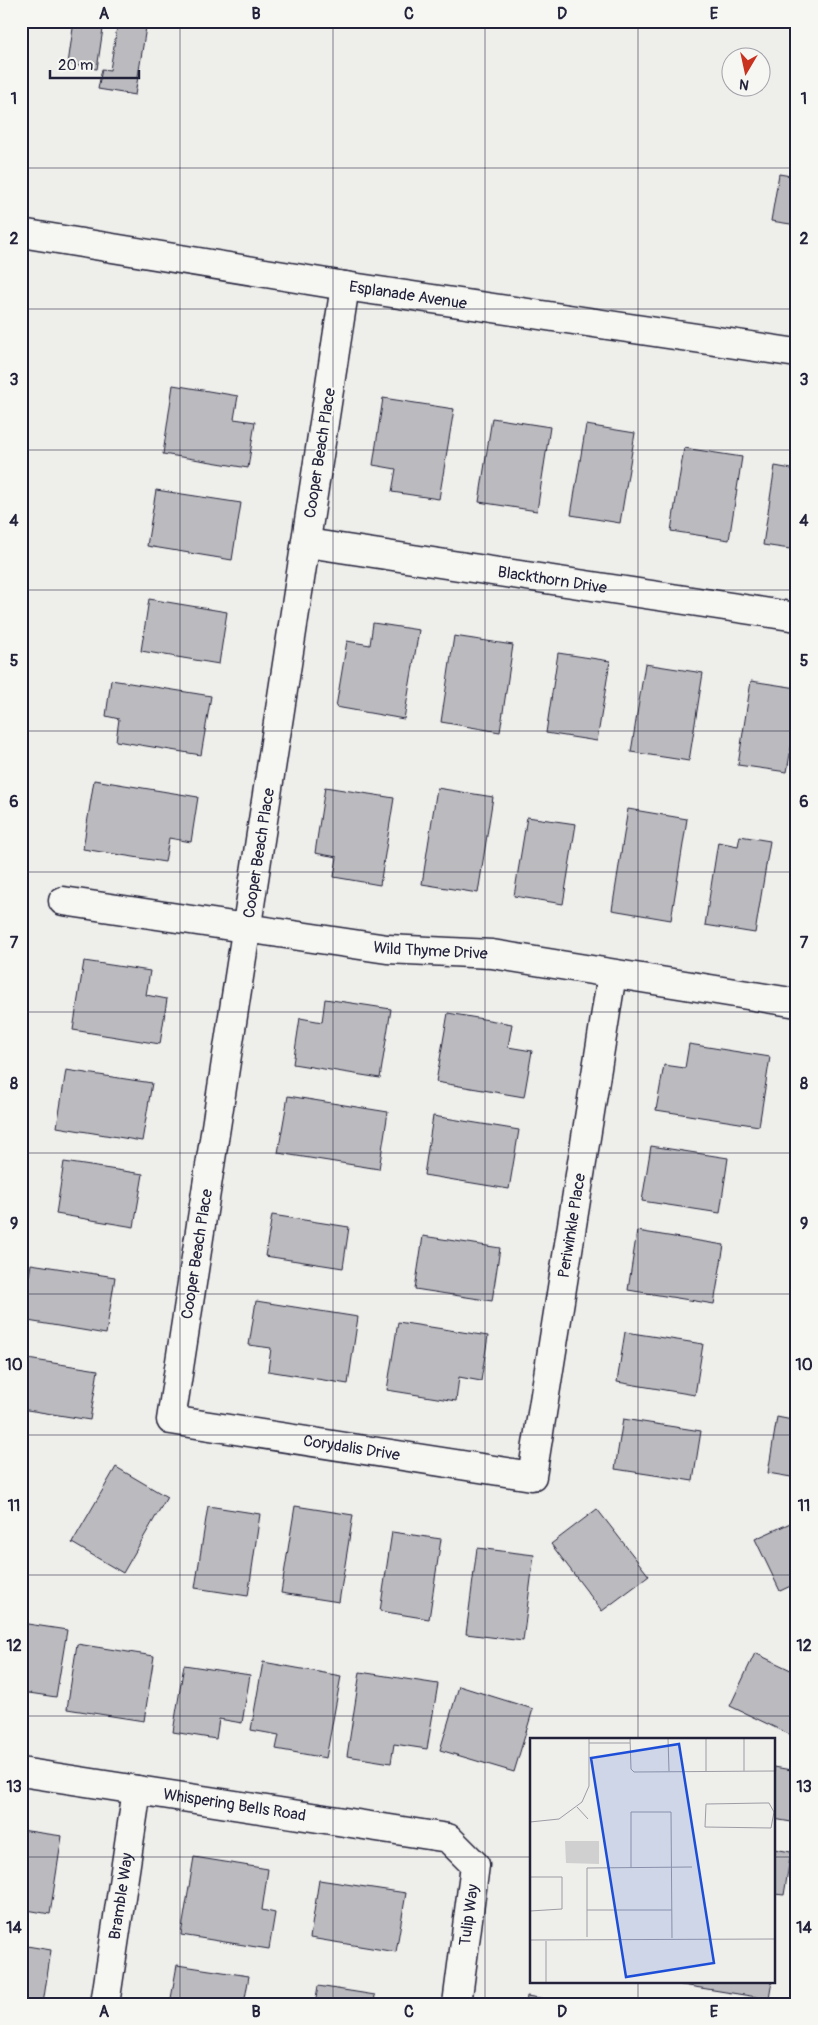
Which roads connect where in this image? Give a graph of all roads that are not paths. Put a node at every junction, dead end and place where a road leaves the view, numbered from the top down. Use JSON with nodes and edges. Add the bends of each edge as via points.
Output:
{"nodes":[{"id":1,"x":21,"y":233,"type":"edge"},
{"id":2,"x":346,"y":286,"type":"junction"},
{"id":3,"x":797,"y":353,"type":"edge"},
{"id":4,"x":307,"y":543,"type":"junction"},
{"id":5,"x":797,"y":617,"type":"edge"},
{"id":6,"x":63,"y":901,"type":"dead end"},
{"id":7,"x":247,"y":929,"type":"junction"},
{"id":8,"x":612,"y":974,"type":"junction"},
{"id":9,"x":797,"y":1003,"type":"edge"},
{"id":10,"x":171,"y":1420,"type":"joint"},
{"id":11,"x":532,"y":1476,"type":"joint"},
{"id":12,"x":21,"y":1772,"type":"edge"},
{"id":13,"x":137,"y":1790,"type":"junction"},
{"id":14,"x":448,"y":1838,"type":"joint"},
{"id":15,"x":105,"y":2004,"type":"edge"},
{"id":16,"x":457,"y":2004,"type":"edge"}],
"edges":[{"from":1,"to":2,"type":"street","name":"Esplanade Avenue"},
{"from":2,"to":3,"type":"street","name":"Esplanade Avenue"},
{"from":2,"to":4,"type":"street","name":"Cooper Beach Place"},
{"from":4,"to":5,"type":"street","name":"Blackthorn Drive"},
{"from":4,"to":7,"type":"street","name":"Cooper Beach Place"},
{"from":6,"to":7,"type":"street","name":"Wild Thyme Drive"},
{"from":7,"to":8,"type":"street","name":"Wild Thyme Drive","via":[[387,949],[492,954]]},
{"from":7,"to":10,"type":"street","name":"Cooper Beach Place"},
{"from":8,"to":9,"type":"street","name":"Wild Thyme Drive"},
{"from":8,"to":11,"type":"street","name":"Periwinkle Place"},
{"from":10,"to":11,"type":"street","name":"Corydalis Drive"},
{"from":12,"to":13,"type":"street","name":"Whispering Bells Road"},
{"from":13,"to":14,"type":"street","name":"Whispering Bells Road"},
{"from":13,"to":15,"type":"street","name":"Bramble Way"},
{"from":14,"to":16,"type":"street","name":"Tulip Way","via":[[475,1865]]}]}
